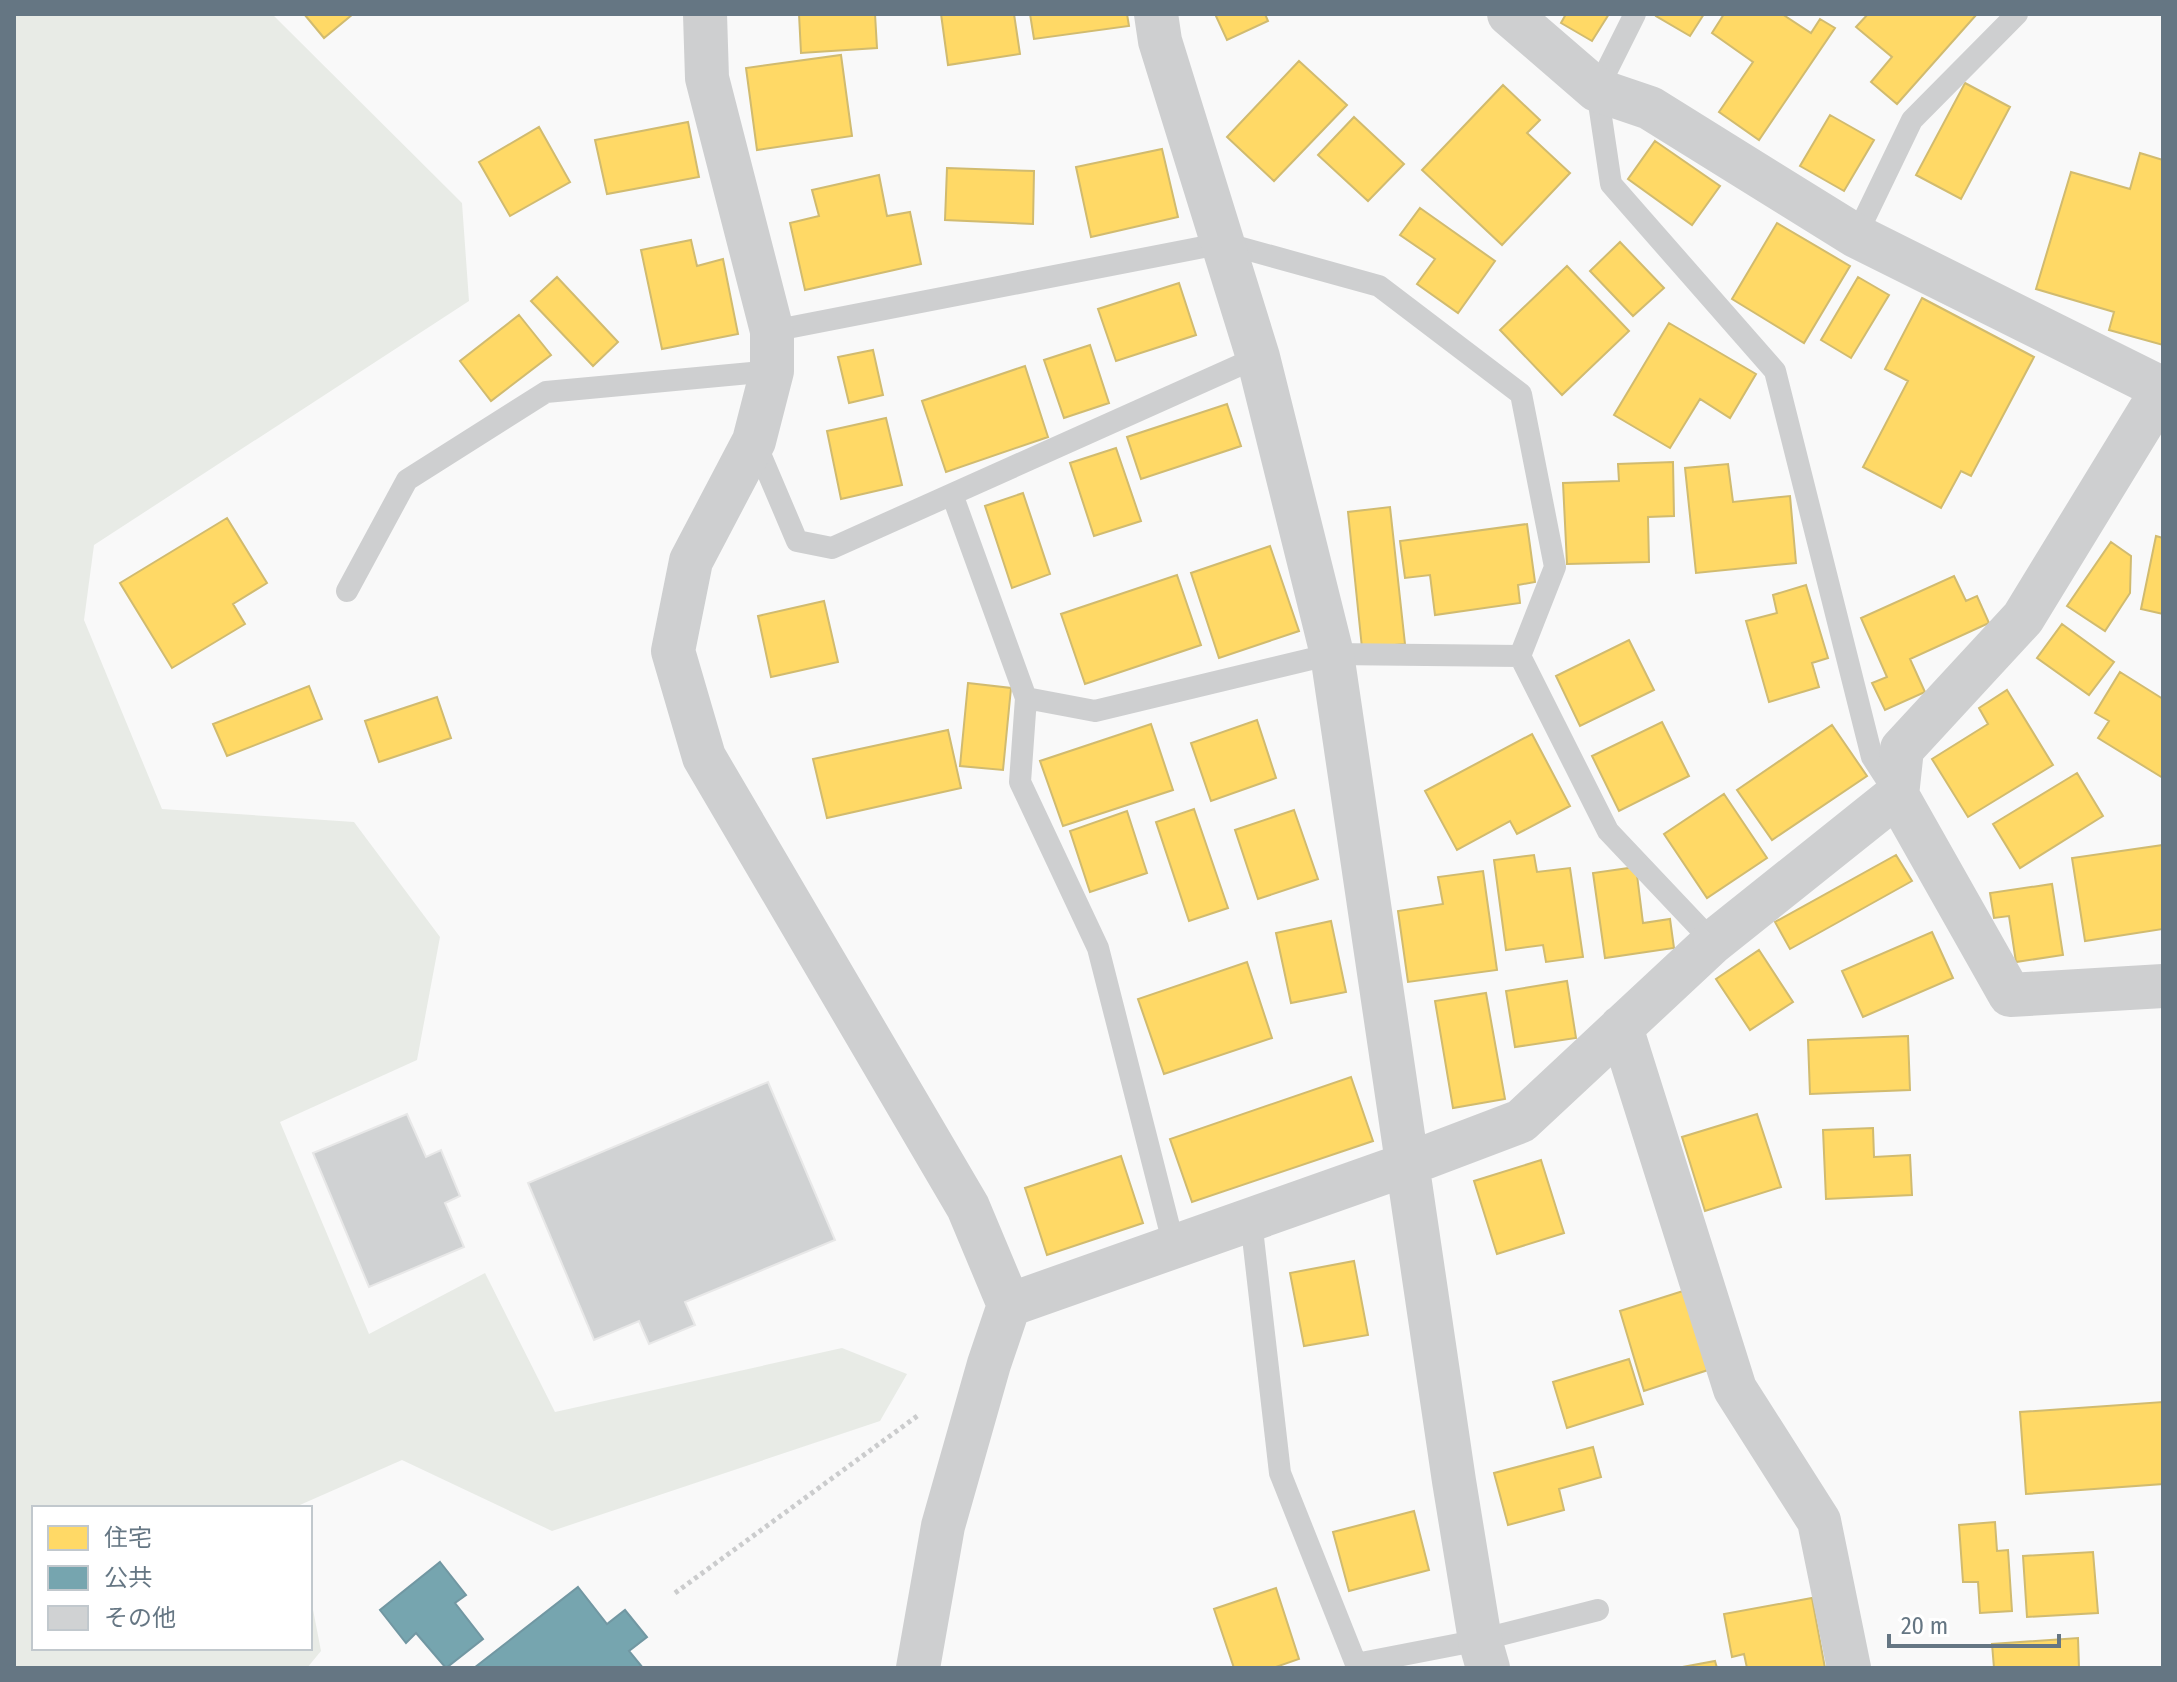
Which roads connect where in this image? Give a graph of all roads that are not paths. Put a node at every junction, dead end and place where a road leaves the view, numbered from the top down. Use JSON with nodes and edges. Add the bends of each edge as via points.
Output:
{"nodes":[{"id":1,"x":705,"y":14,"type":"edge"},
{"id":2,"x":1156,"y":14,"type":"edge"},
{"id":3,"x":1509,"y":14,"type":"edge"},
{"id":4,"x":1635,"y":14,"type":"edge"},
{"id":5,"x":2017,"y":14,"type":"edge"},
{"id":6,"x":1597,"y":90,"type":"junction"},
{"id":7,"x":1856,"y":236,"type":"junction"},
{"id":8,"x":1224,"y":243,"type":"junction"},
{"id":9,"x":772,"y":351,"type":"junction"},
{"id":10,"x":1258,"y":357,"type":"junction"},
{"id":11,"x":754,"y":441,"type":"junction"},
{"id":12,"x":952,"y":494,"type":"junction"},
{"id":13,"x":347,"y":591,"type":"dead end"},
{"id":14,"x":1332,"y":654,"type":"junction"},
{"id":15,"x":1520,"y":656,"type":"junction"},
{"id":16,"x":1026,"y":698,"type":"junction"},
{"id":17,"x":1897,"y":795,"type":"junction"},
{"id":18,"x":1713,"y":942,"type":"junction"},
{"id":19,"x":2163,"y":986,"type":"edge"},
{"id":20,"x":1621,"y":1027,"type":"junction"},
{"id":21,"x":1408,"y":1164,"type":"junction"},
{"id":22,"x":1251,"y":1220,"type":"junction"},
{"id":23,"x":1174,"y":1246,"type":"junction"},
{"id":24,"x":1009,"y":1305,"type":"junction"},
{"id":25,"x":1598,"y":1610,"type":"dead end"},
{"id":26,"x":1484,"y":1654,"type":"edge"},
{"id":27,"x":918,"y":1668,"type":"edge"},
{"id":28,"x":1849,"y":1668,"type":"edge"}],
"edges":[{"from":1,"to":9,"type":"street","via":[[707,78]]},
{"from":2,"to":8,"type":"street"},
{"from":3,"to":6,"type":"street"},
{"from":4,"to":6,"type":"lane"},
{"from":5,"to":7,"type":"lane","via":[[1912,120]]},
{"from":6,"to":7,"type":"street","via":[[1650,108]]},
{"from":6,"to":17,"type":"lane","via":[[1611,184],[1775,371],[1872,757]]},
{"from":7,"to":17,"type":"street","via":[[2163,389],[2023,618],[1902,749]]},
{"from":8,"to":9,"type":"lane"},
{"from":8,"to":10,"type":"street"},
{"from":8,"to":15,"type":"lane","via":[[1379,286],[1521,394],[1555,567]]},
{"from":9,"to":11,"type":"street"},
{"from":9,"to":13,"type":"lane","via":[[546,392],[407,480]]},
{"from":10,"to":12,"type":"lane"},
{"from":10,"to":14,"type":"street"},
{"from":11,"to":12,"type":"lane","via":[[797,541],[832,548]]},
{"from":11,"to":24,"type":"street","via":[[691,561],[673,651],[704,757],[968,1207]]},
{"from":12,"to":16,"type":"lane"},
{"from":14,"to":15,"type":"lane"},
{"from":14,"to":16,"type":"lane","via":[[1095,711]]},
{"from":14,"to":21,"type":"street"},
{"from":15,"to":18,"type":"lane","via":[[1608,831]]},
{"from":16,"to":23,"type":"lane","via":[[1020,782],[1098,948]]},
{"from":17,"to":18,"type":"street"},
{"from":17,"to":19,"type":"street","via":[[2010,995]]},
{"from":18,"to":20,"type":"street"},
{"from":20,"to":21,"type":"street","via":[[1521,1121]]},
{"from":20,"to":28,"type":"street","via":[[1735,1389],[1819,1521]]},
{"from":21,"to":22,"type":"street"},
{"from":21,"to":26,"type":"street"},
{"from":22,"to":23,"type":"street"},
{"from":22,"to":26,"type":"lane","via":[[1280,1473],[1356,1664]]},
{"from":23,"to":24,"type":"street"},
{"from":24,"to":27,"type":"street","via":[[943,1526]]},
{"from":25,"to":26,"type":"lane"}]}
